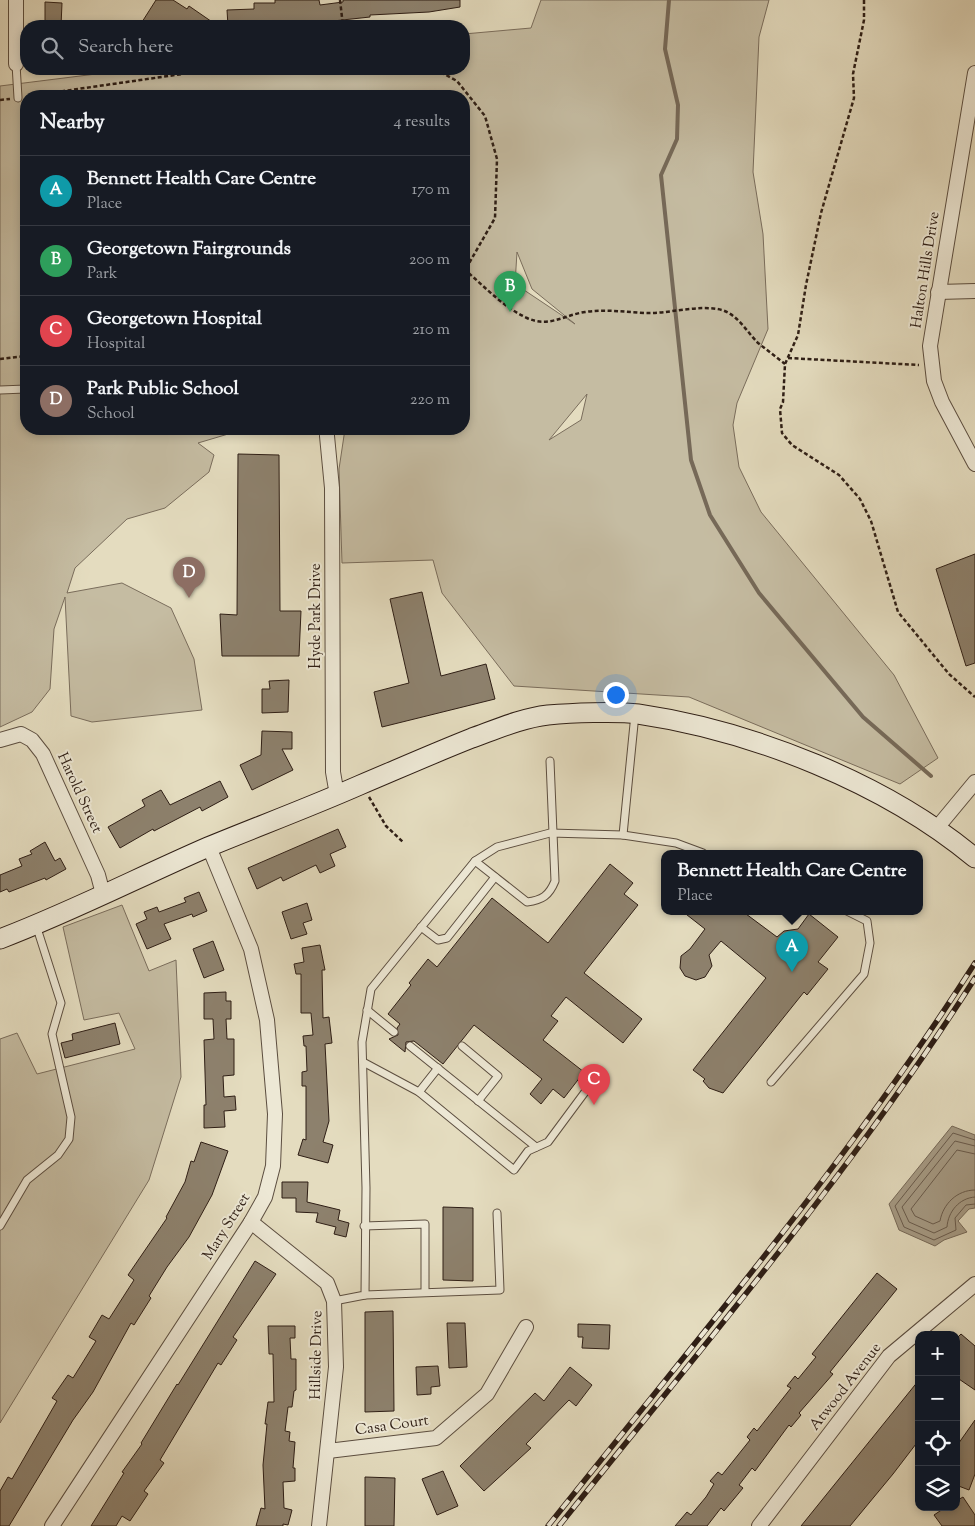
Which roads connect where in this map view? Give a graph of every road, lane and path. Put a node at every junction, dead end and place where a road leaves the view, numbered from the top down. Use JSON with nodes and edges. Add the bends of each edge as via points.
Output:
{"nodes":[{"id":1,"x":16,"y":0,"type":"edge"},
{"id":2,"x":340,"y":0,"type":"edge"},
{"id":3,"x":864,"y":0,"type":"edge"},
{"id":4,"x":342,"y":20,"type":"edge"},
{"id":5,"x":16,"y":64,"type":"joint"},
{"id":6,"x":975,"y":73,"type":"edge"},
{"id":7,"x":175,"y":75,"type":"edge"},
{"id":8,"x":445,"y":75,"type":"edge"},
{"id":9,"x":71,"y":90,"type":"edge"},
{"id":10,"x":464,"y":90,"type":"edge"},
{"id":11,"x":18,"y":98,"type":"dead end"},
{"id":12,"x":470,"y":98,"type":"edge"},
{"id":13,"x":470,"y":261,"type":"edge"},
{"id":14,"x":470,"y":276,"type":"edge"},
{"id":15,"x":975,"y":290,"type":"edge"},
{"id":16,"x":938,"y":292,"type":"junction"},
{"id":17,"x":20,"y":357,"type":"edge"},
{"id":18,"x":788,"y":358,"type":"junction"},
{"id":19,"x":0,"y":359,"type":"edge"},
{"id":20,"x":785,"y":364,"type":"junction"},
{"id":21,"x":932,"y":366,"type":"junction"},
{"id":22,"x":20,"y":389,"type":"edge"},
{"id":23,"x":0,"y":390,"type":"edge"},
{"id":24,"x":327,"y":436,"type":"dead end"},
{"id":25,"x":975,"y":464,"type":"edge"},
{"id":26,"x":975,"y":697,"type":"edge"},
{"id":27,"x":635,"y":713,"type":"junction"},
{"id":28,"x":0,"y":740,"type":"edge"},
{"id":29,"x":550,"y":761,"type":"dead end"},
{"id":30,"x":975,"y":782,"type":"edge"},
{"id":31,"x":362,"y":785,"type":"junction"},
{"id":32,"x":337,"y":795,"type":"junction"},
{"id":33,"x":936,"y":829,"type":"junction"},
{"id":34,"x":554,"y":833,"type":"junction"},
{"id":35,"x":623,"y":835,"type":"junction"},
{"id":36,"x":404,"y":843,"type":"dead end"},
{"id":37,"x":209,"y":847,"type":"junction"},
{"id":38,"x":694,"y":850,"type":"edge"},
{"id":39,"x":975,"y":858,"type":"edge"},
{"id":40,"x":475,"y":861,"type":"junction"},
{"id":41,"x":495,"y":877,"type":"junction"},
{"id":42,"x":104,"y":894,"type":"junction"},
{"id":43,"x":855,"y":915,"type":"edge"},
{"id":44,"x":36,"y":925,"type":"junction"},
{"id":45,"x":421,"y":927,"type":"junction"},
{"id":46,"x":0,"y":939,"type":"edge"},
{"id":47,"x":367,"y":1010,"type":"junction"},
{"id":48,"x":394,"y":1032,"type":"dead end"},
{"id":49,"x":410,"y":1046,"type":"dead end"},
{"id":50,"x":462,"y":1046,"type":"dead end"},
{"id":51,"x":363,"y":1062,"type":"junction"},
{"id":52,"x":438,"y":1068,"type":"junction"},
{"id":53,"x":771,"y":1082,"type":"dead end"},
{"id":54,"x":588,"y":1088,"type":"dead end"},
{"id":55,"x":418,"y":1092,"type":"junction"},
{"id":56,"x":478,"y":1101,"type":"junction"},
{"id":57,"x":536,"y":1147,"type":"junction"},
{"id":58,"x":497,"y":1213,"type":"dead end"},
{"id":59,"x":251,"y":1222,"type":"junction"},
{"id":60,"x":0,"y":1226,"type":"edge"},
{"id":61,"x":364,"y":1226,"type":"junction"},
{"id":62,"x":425,"y":1292,"type":"junction"},
{"id":63,"x":971,"y":1292,"type":"edge"},
{"id":64,"x":365,"y":1295,"type":"junction"},
{"id":65,"x":334,"y":1301,"type":"junction"},
{"id":66,"x":526,"y":1327,"type":"dead end"},
{"id":67,"x":328,"y":1451,"type":"junction"},
{"id":68,"x":763,"y":1524,"type":"edge"},
{"id":69,"x":52,"y":1526,"type":"edge"},
{"id":70,"x":319,"y":1526,"type":"edge"}],
"edges":[{"from":1,"to":5,"type":"street"},
{"from":2,"to":4,"type":"path"},
{"from":3,"to":18,"type":"path","via":[[864,20],[853,74],[854,98],[821,213],[798,335]]},
{"from":5,"to":11,"type":"lane"},
{"from":6,"to":16,"type":"street","name":"Halton Hills Drive"},
{"from":7,"to":9,"type":"path"},
{"from":8,"to":10,"type":"path"},
{"from":12,"to":13,"type":"path","via":[[485,116],[497,159],[495,218]]},
{"from":14,"to":20,"type":"path","via":[[506,305],[527,318],[543,323],[582,312],[607,310],[648,313],[675,309],[722,310],[736,318]]},
{"from":15,"to":16,"type":"street"},
{"from":16,"to":21,"type":"street","name":"Halton Hills Drive","via":[[930,346]]},
{"from":17,"to":19,"type":"path"},
{"from":18,"to":20,"type":"path"},
{"from":18,"to":21,"type":"path"},
{"from":20,"to":26,"type":"path","via":[[780,409],[782,433],[792,445],[839,476],[860,499],[871,521],[898,612],[949,674]]},
{"from":21,"to":25,"type":"street","name":"Halton Hills Drive","via":[[942,402]]},
{"from":22,"to":23,"type":"lane"},
{"from":24,"to":32,"type":"street","name":"Hyde Park Drive","via":[[332,488],[333,772]]},
{"from":27,"to":31,"type":"street","via":[[547,715],[506,725],[407,763]]},
{"from":27,"to":33,"type":"street","via":[[726,731],[820,766]]},
{"from":27,"to":35,"type":"lane"},
{"from":28,"to":42,"type":"street","name":"Harold Street","via":[[21,734],[32,740],[43,754]]},
{"from":29,"to":34,"type":"lane"},
{"from":30,"to":33,"type":"street"},
{"from":31,"to":32,"type":"street"},
{"from":31,"to":36,"type":"path","via":[[386,826]]},
{"from":32,"to":37,"type":"street"},
{"from":33,"to":39,"type":"street"},
{"from":34,"to":35,"type":"lane"},
{"from":34,"to":40,"type":"lane","via":[[497,847]]},
{"from":34,"to":41,"type":"lane","via":[[555,881],[551,892],[540,900],[527,902]]},
{"from":35,"to":38,"type":"lane","via":[[676,843]]},
{"from":37,"to":42,"type":"street"},
{"from":37,"to":59,"type":"street","name":"Mary Street","via":[[251,949],[267,1020],[274,1114],[273,1166],[265,1196]]},
{"from":40,"to":41,"type":"lane"},
{"from":40,"to":45,"type":"lane"},
{"from":41,"to":45,"type":"lane","via":[[447,938],[438,940]]},
{"from":42,"to":44,"type":"street"},
{"from":43,"to":53,"type":"lane","via":[[867,921],[870,943],[864,974]]},
{"from":44,"to":46,"type":"street"},
{"from":44,"to":60,"type":"lane","via":[[61,1003],[52,1034],[71,1117],[69,1139],[58,1155],[27,1180]]},
{"from":45,"to":47,"type":"lane","via":[[371,989]]},
{"from":47,"to":48,"type":"lane"},
{"from":47,"to":51,"type":"lane","via":[[362,1042]]},
{"from":49,"to":52,"type":"lane"},
{"from":50,"to":56,"type":"lane","via":[[498,1076]]},
{"from":51,"to":55,"type":"lane"},
{"from":51,"to":61,"type":"lane"},
{"from":52,"to":55,"type":"lane"},
{"from":52,"to":56,"type":"lane"},
{"from":54,"to":57,"type":"lane","via":[[548,1142]]},
{"from":55,"to":57,"type":"lane","via":[[514,1170],[528,1151]]},
{"from":56,"to":57,"type":"lane"},
{"from":58,"to":62,"type":"lane","via":[[500,1290]]},
{"from":59,"to":65,"type":"street","name":"Hillside Drive","via":[[327,1283]]},
{"from":59,"to":69,"type":"street","name":"Mary Street"},
{"from":61,"to":62,"type":"lane","via":[[425,1224]]},
{"from":61,"to":64,"type":"lane"},
{"from":62,"to":64,"type":"lane"},
{"from":63,"to":68,"type":"street","name":"Atwood Avenue","via":[[889,1356]]},
{"from":64,"to":65,"type":"lane"},
{"from":65,"to":67,"type":"street","name":"Hillside Drive","via":[[336,1367]]},
{"from":66,"to":67,"type":"street","name":"Casa Court","via":[[487,1394],[436,1438]]},
{"from":67,"to":70,"type":"street","name":"Hillside Drive"}]}
